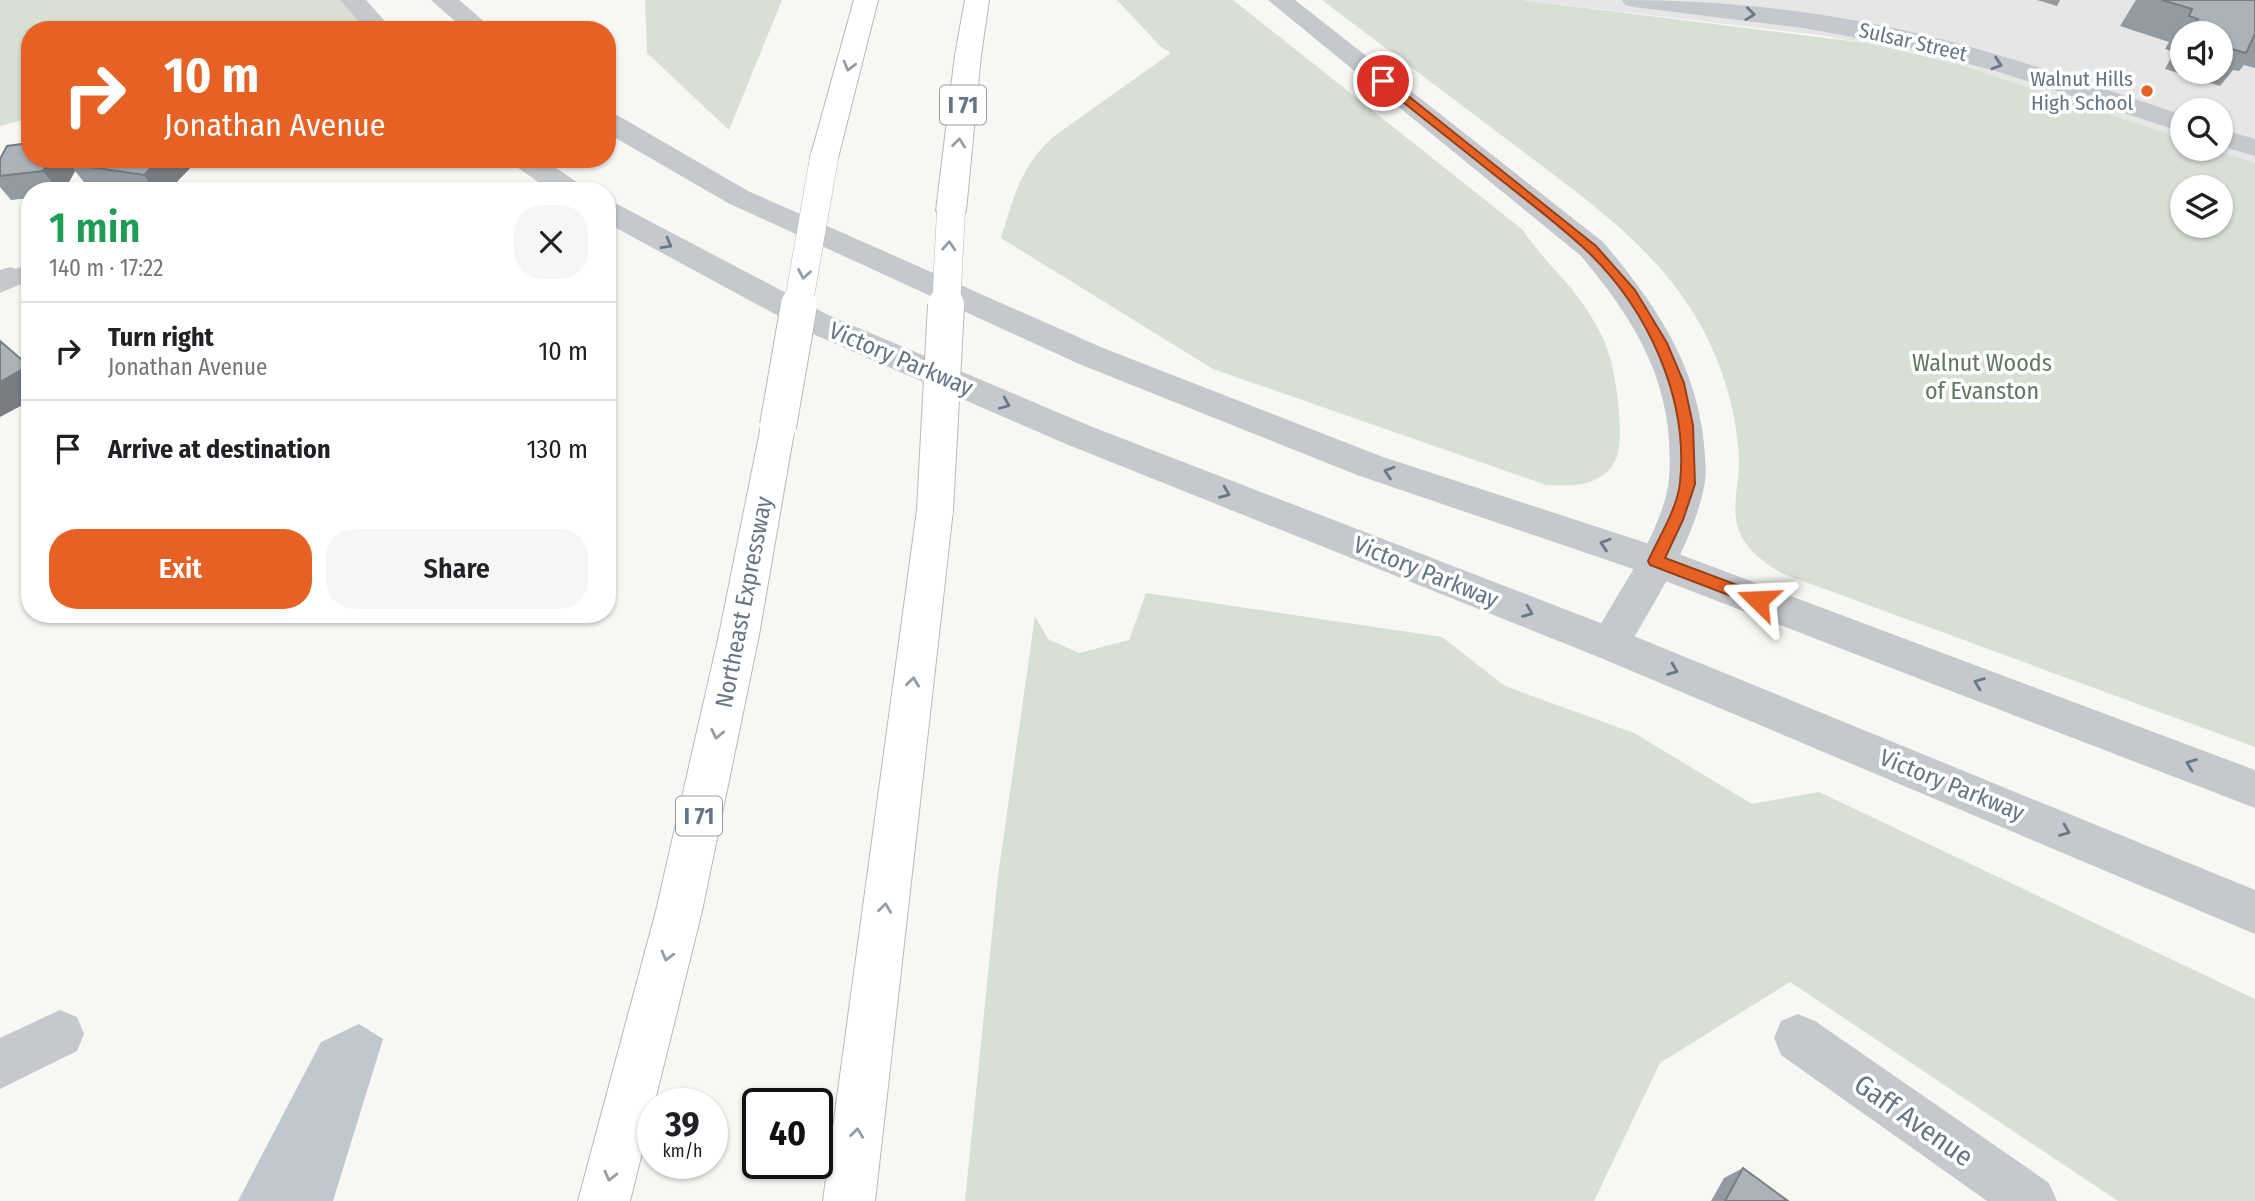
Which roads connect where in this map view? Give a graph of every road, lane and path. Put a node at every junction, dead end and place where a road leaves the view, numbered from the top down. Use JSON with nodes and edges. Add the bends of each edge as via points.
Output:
{"nodes":[{"id":1,"x":352,"y":0,"type":"edge"},
{"id":2,"x":443,"y":0,"type":"edge"},
{"id":3,"x":866,"y":0,"type":"edge"},
{"id":4,"x":977,"y":0,"type":"edge"},
{"id":5,"x":1280,"y":0,"type":"edge"},
{"id":6,"x":1634,"y":0,"type":"edge"},
{"id":7,"x":372,"y":21,"type":"edge"},
{"id":8,"x":470,"y":21,"type":"edge"},
{"id":9,"x":2170,"y":120,"type":"edge"},
{"id":10,"x":616,"y":126,"type":"edge"},
{"id":11,"x":2233,"y":141,"type":"edge"},
{"id":12,"x":2255,"y":148,"type":"edge"},
{"id":13,"x":537,"y":168,"type":"edge"},
{"id":14,"x":558,"y":182,"type":"edge"},
{"id":15,"x":616,"y":216,"type":"edge"},
{"id":16,"x":1655,"y":561,"type":"junction"},
{"id":17,"x":1610,"y":645,"type":"junction"},
{"id":18,"x":2255,"y":789,"type":"edge"},
{"id":19,"x":2255,"y":912,"type":"edge"},
{"id":20,"x":60,"y":1034,"type":"dead end"},
{"id":21,"x":1798,"y":1038,"type":"dead end"},
{"id":22,"x":0,"y":1064,"type":"edge"},
{"id":23,"x":604,"y":1201,"type":"edge"},
{"id":24,"x":849,"y":1201,"type":"edge"},
{"id":25,"x":2031,"y":1201,"type":"edge"}],
"edges":[{"from":1,"to":7,"type":"street"},
{"from":2,"to":8,"type":"street"},
{"from":3,"to":23,"type":"highway","name":"Northeast Expressway","number":"I 71","one_way":true,"bridge":true,"via":[[824,158],[739,635],[679,911]]},
{"from":24,"to":4,"type":"highway","number":"I 71","one_way":true,"bridge":true,"via":[[934,510],[951,211]]},
{"from":5,"to":16,"type":"street","via":[[1558,219],[1631,293],[1661,343],[1677,383],[1686,425],[1687,484]]},
{"from":6,"to":9,"type":"street","name":"Sulsar Street","one_way":true,"via":[[1901,37]]},
{"from":16,"to":10,"type":"street","one_way":true,"via":[[1370,466],[1091,356],[738,197]]},
{"from":11,"to":12,"type":"street"},
{"from":13,"to":14,"type":"street"},
{"from":15,"to":17,"type":"street","name":"Victory Parkway","one_way":true,"via":[[817,323],[1077,435]]},
{"from":16,"to":17,"type":"street"},
{"from":18,"to":16,"type":"street","one_way":true},
{"from":17,"to":19,"type":"street","name":"Victory Parkway","one_way":true},
{"from":20,"to":22,"type":"street"},
{"from":21,"to":25,"type":"street","name":"Gaff Avenue"}]}
